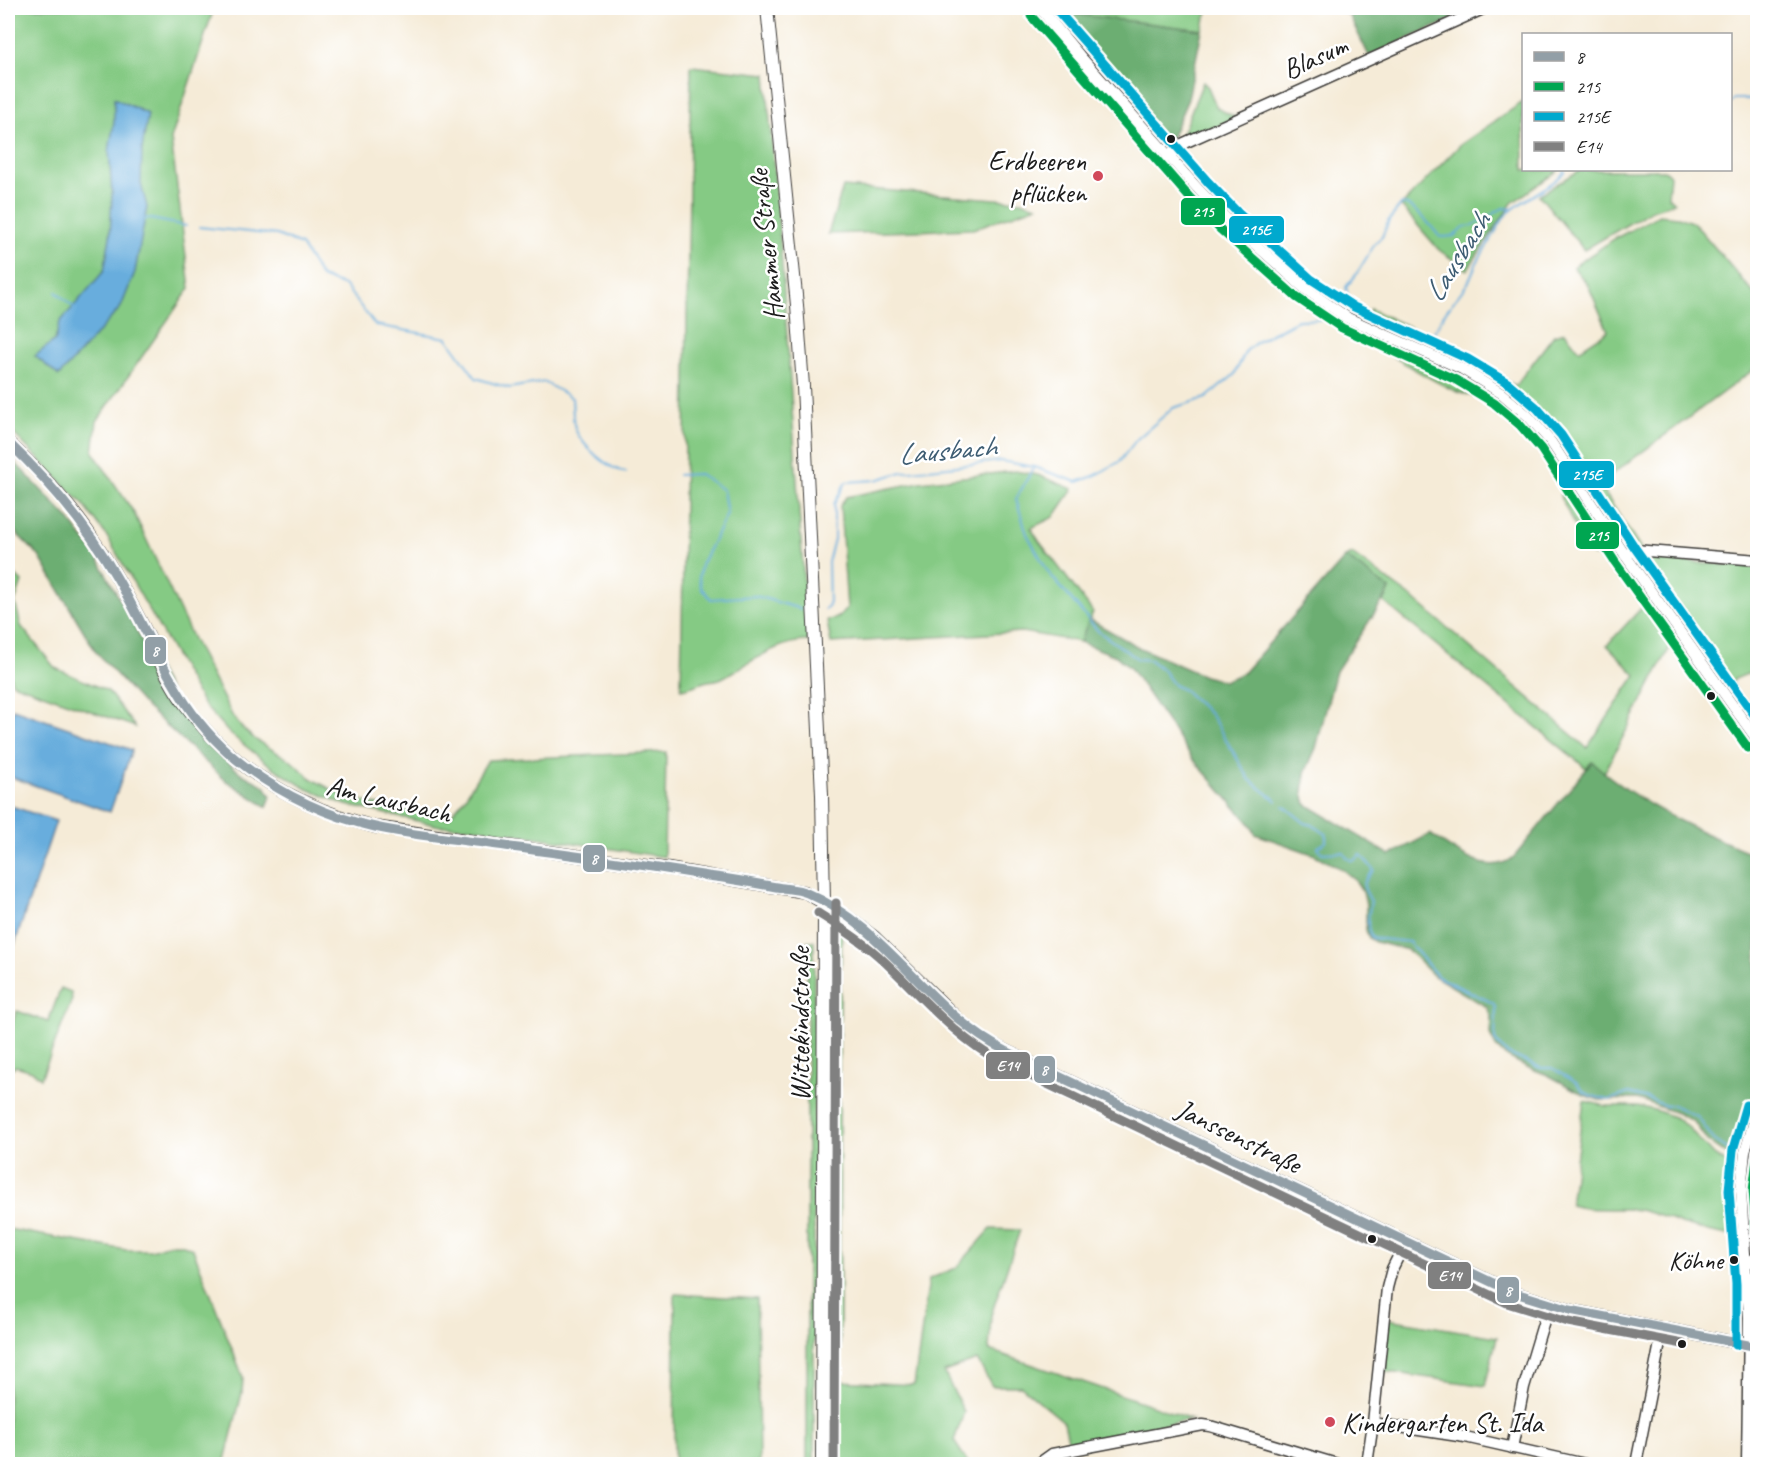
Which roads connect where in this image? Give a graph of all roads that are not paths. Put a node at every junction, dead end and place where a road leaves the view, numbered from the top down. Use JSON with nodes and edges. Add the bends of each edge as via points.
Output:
{"nodes":[{"id":1,"x":767,"y":8,"type":"edge"},
{"id":2,"x":1040,"y":8,"type":"edge"},
{"id":3,"x":1485,"y":8,"type":"edge"},
{"id":4,"x":1168,"y":157,"type":"junction"},
{"id":5,"x":8,"y":442,"type":"edge"},
{"id":6,"x":807,"y":477,"type":"joint"},
{"id":7,"x":1625,"y":555,"type":"junction"},
{"id":8,"x":1758,"y":560,"type":"edge"},
{"id":9,"x":1758,"y":741,"type":"edge"},
{"id":10,"x":824,"y":903,"type":"junction"},
{"id":11,"x":1758,"y":1108,"type":"edge"},
{"id":12,"x":1406,"y":1241,"type":"junction"},
{"id":13,"x":1758,"y":1254,"type":"edge"},
{"id":14,"x":1747,"y":1263,"type":"junction"},
{"id":15,"x":1549,"y":1304,"type":"junction"},
{"id":16,"x":1664,"y":1328,"type":"junction"},
{"id":17,"x":1753,"y":1346,"type":"edge"},
{"id":18,"x":1373,"y":1423,"type":"junction"},
{"id":19,"x":1512,"y":1448,"type":"junction"},
{"id":20,"x":1368,"y":1462,"type":"edge"},
{"id":21,"x":822,"y":1464,"type":"edge"},
{"id":22,"x":1038,"y":1464,"type":"edge"},
{"id":23,"x":1337,"y":1464,"type":"edge"},
{"id":24,"x":1585,"y":1464,"type":"edge"},
{"id":25,"x":1636,"y":1464,"type":"edge"},
{"id":26,"x":1747,"y":1464,"type":"edge"}],
"edges":[{"from":1,"to":6,"type":"main road","name":"Hammer Straße","via":[[797,305]]},
{"from":2,"to":4,"type":"street"},
{"from":3,"to":4,"type":"street","name":"Blasum","via":[[1182,144]]},
{"from":4,"to":7,"type":"street","via":[[1229,221],[1328,305],[1348,318],[1462,369],[1513,403],[1551,442]]},
{"from":5,"to":10,"type":"main road","name":"Am Lausbach","via":[[69,506],[94,540],[181,700],[224,749],[286,795],[333,815],[375,826],[790,889]]},
{"from":6,"to":10,"type":"main road","name":"Wittekindstraße"},
{"from":7,"to":8,"type":"street","via":[[1635,550]]},
{"from":7,"to":9,"type":"street"},
{"from":10,"to":12,"type":"main road","name":"Janssenstraße","via":[[874,937],[966,1027],[988,1042]]},
{"from":10,"to":21,"type":"main road","name":"Wittekindstraße"},
{"from":11,"to":14,"type":"street","via":[[1743,1166],[1742,1215]]},
{"from":12,"to":15,"type":"main road","name":"Janssenstraße","via":[[1512,1292]]},
{"from":12,"to":18,"type":"street","via":[[1387,1288]]},
{"from":13,"to":14,"type":"street"},
{"from":14,"to":17,"type":"street"},
{"from":15,"to":16,"type":"main road","name":"Janssenstraße"},
{"from":15,"to":19,"type":"street","via":[[1524,1387]]},
{"from":16,"to":17,"type":"main road","name":"Janssenstraße"},
{"from":16,"to":25,"type":"street"},
{"from":17,"to":26,"type":"street"},
{"from":18,"to":19,"type":"street","via":[[1432,1430]]},
{"from":18,"to":20,"type":"street"},
{"from":19,"to":24,"type":"street"},
{"from":22,"to":23,"type":"street","via":[[1052,1454],[1203,1425]]}]}
